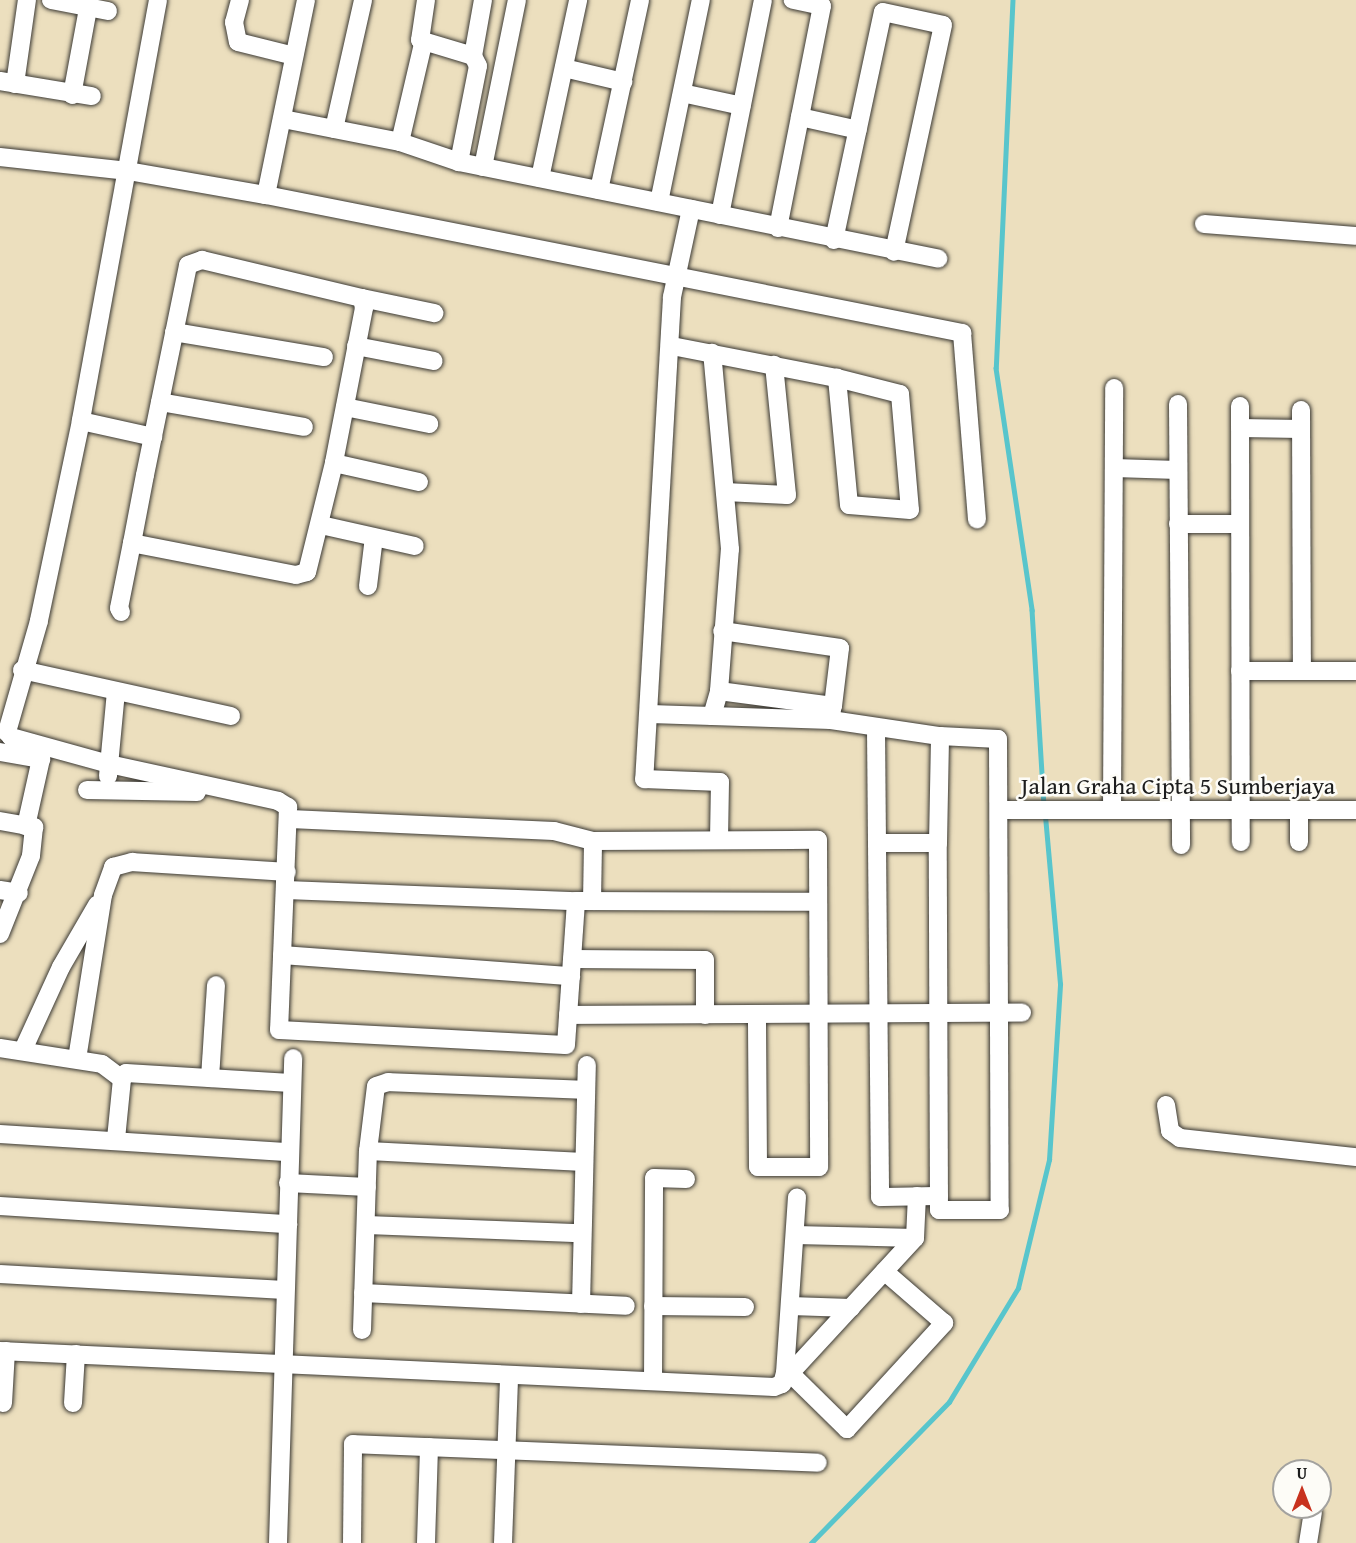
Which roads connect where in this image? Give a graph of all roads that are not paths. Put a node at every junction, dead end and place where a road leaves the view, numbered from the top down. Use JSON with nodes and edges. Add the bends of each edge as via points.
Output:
{"nodes":[{"id":1,"x":27,"y":0,"type":"edge"},
{"id":2,"x":51,"y":0,"type":"edge"},
{"id":3,"x":158,"y":0,"type":"edge"},
{"id":4,"x":240,"y":0,"type":"edge"},
{"id":5,"x":306,"y":0,"type":"edge"},
{"id":6,"x":363,"y":0,"type":"edge"},
{"id":7,"x":426,"y":0,"type":"edge"},
{"id":8,"x":483,"y":0,"type":"edge"},
{"id":9,"x":517,"y":0,"type":"edge"},
{"id":10,"x":578,"y":0,"type":"edge"},
{"id":11,"x":640,"y":0,"type":"edge"},
{"id":12,"x":701,"y":0,"type":"edge"},
{"id":13,"x":763,"y":0,"type":"edge"},
{"id":14,"x":793,"y":0,"type":"edge"},
{"id":15,"x":88,"y":9,"type":"junction"},
{"id":16,"x":108,"y":11,"type":"dead end"},
{"id":17,"x":423,"y":44,"type":"junction"},
{"id":18,"x":294,"y":56,"type":"junction"},
{"id":19,"x":473,"y":56,"type":"junction"},
{"id":20,"x":564,"y":68,"type":"junction"},
{"id":21,"x":8,"y":82,"type":"edge"},
{"id":22,"x":622,"y":82,"type":"junction"},
{"id":23,"x":682,"y":93,"type":"junction"},
{"id":24,"x":72,"y":95,"type":"junction"},
{"id":25,"x":92,"y":96,"type":"dead end"},
{"id":26,"x":742,"y":106,"type":"junction"},
{"id":27,"x":800,"y":117,"type":"junction"},
{"id":28,"x":283,"y":119,"type":"junction"},
{"id":29,"x":334,"y":129,"type":"junction"},
{"id":30,"x":858,"y":130,"type":"junction"},
{"id":31,"x":400,"y":142,"type":"junction"},
{"id":32,"x":0,"y":157,"type":"edge"},
{"id":33,"x":459,"y":162,"type":"junction"},
{"id":34,"x":483,"y":167,"type":"junction"},
{"id":35,"x":128,"y":171,"type":"junction"},
{"id":36,"x":540,"y":178,"type":"junction"},
{"id":37,"x":599,"y":190,"type":"junction"},
{"id":38,"x":266,"y":195,"type":"junction"},
{"id":39,"x":659,"y":202,"type":"junction"},
{"id":40,"x":691,"y":209,"type":"junction"},
{"id":41,"x":720,"y":215,"type":"junction"},
{"id":42,"x":1204,"y":224,"type":"dead end"},
{"id":43,"x":778,"y":228,"type":"junction"},
{"id":44,"x":1356,"y":236,"type":"edge"},
{"id":45,"x":834,"y":240,"type":"junction"},
{"id":46,"x":894,"y":252,"type":"junction"},
{"id":47,"x":938,"y":259,"type":"dead end"},
{"id":48,"x":678,"y":276,"type":"junction"},
{"id":49,"x":362,"y":298,"type":"junction"},
{"id":50,"x":434,"y":313,"type":"dead end"},
{"id":51,"x":174,"y":332,"type":"junction"},
{"id":52,"x":356,"y":346,"type":"junction"},
{"id":53,"x":672,"y":346,"type":"junction"},
{"id":54,"x":712,"y":353,"type":"junction"},
{"id":55,"x":324,"y":357,"type":"dead end"},
{"id":56,"x":434,"y":361,"type":"dead end"},
{"id":57,"x":774,"y":365,"type":"junction"},
{"id":58,"x":837,"y":378,"type":"junction"},
{"id":59,"x":1114,"y":388,"type":"dead end"},
{"id":60,"x":160,"y":402,"type":"junction"},
{"id":61,"x":1179,"y":404,"type":"dead end"},
{"id":62,"x":345,"y":406,"type":"junction"},
{"id":63,"x":1240,"y":406,"type":"dead end"},
{"id":64,"x":1302,"y":410,"type":"dead end"},
{"id":65,"x":81,"y":421,"type":"junction"},
{"id":66,"x":429,"y":424,"type":"dead end"},
{"id":67,"x":304,"y":427,"type":"dead end"},
{"id":68,"x":1240,"y":428,"type":"junction"},
{"id":69,"x":1302,"y":429,"type":"junction"},
{"id":70,"x":153,"y":437,"type":"junction"},
{"id":71,"x":334,"y":463,"type":"junction"},
{"id":72,"x":1113,"y":468,"type":"junction"},
{"id":73,"x":1179,"y":470,"type":"junction"},
{"id":74,"x":419,"y":482,"type":"dead end"},
{"id":75,"x":725,"y":492,"type":"junction"},
{"id":76,"x":977,"y":519,"type":"dead end"},
{"id":77,"x":1179,"y":524,"type":"junction"},
{"id":78,"x":1240,"y":524,"type":"junction"},
{"id":79,"x":321,"y":525,"type":"junction"},
{"id":80,"x":374,"y":537,"type":"junction"},
{"id":81,"x":132,"y":543,"type":"junction"},
{"id":82,"x":415,"y":546,"type":"dead end"},
{"id":83,"x":368,"y":586,"type":"dead end"},
{"id":84,"x":121,"y":612,"type":"dead end"},
{"id":85,"x":722,"y":631,"type":"junction"},
{"id":86,"x":22,"y":670,"type":"junction"},
{"id":87,"x":1240,"y":671,"type":"junction"},
{"id":88,"x":1302,"y":671,"type":"junction"},
{"id":89,"x":1356,"y":671,"type":"edge"},
{"id":90,"x":116,"y":691,"type":"junction"},
{"id":91,"x":719,"y":691,"type":"junction"},
{"id":92,"x":832,"y":713,"type":"junction"},
{"id":93,"x":650,"y":714,"type":"junction"},
{"id":94,"x":712,"y":716,"type":"junction"},
{"id":95,"x":231,"y":717,"type":"dead end"},
{"id":96,"x":876,"y":729,"type":"junction"},
{"id":97,"x":940,"y":736,"type":"junction"},
{"id":98,"x":0,"y":752,"type":"edge"},
{"id":99,"x":109,"y":764,"type":"junction"},
{"id":100,"x":87,"y":790,"type":"dead end"},
{"id":101,"x":107,"y":790,"type":"junction"},
{"id":102,"x":236,"y":794,"type":"junction"},
{"id":103,"x":1241,"y":809,"type":"junction"},
{"id":104,"x":1000,"y":810,"type":"junction"},
{"id":105,"x":1112,"y":810,"type":"junction"},
{"id":106,"x":1299,"y":810,"type":"junction"},
{"id":107,"x":1356,"y":810,"type":"edge"},
{"id":108,"x":1181,"y":811,"type":"junction"},
{"id":109,"x":290,"y":819,"type":"junction"},
{"id":110,"x":0,"y":821,"type":"edge"},
{"id":111,"x":26,"y":826,"type":"junction"},
{"id":112,"x":719,"y":840,"type":"junction"},
{"id":113,"x":593,"y":841,"type":"junction"},
{"id":114,"x":1241,"y":842,"type":"dead end"},
{"id":115,"x":1299,"y":842,"type":"dead end"},
{"id":116,"x":877,"y":843,"type":"junction"},
{"id":117,"x":938,"y":843,"type":"junction"},
{"id":118,"x":1181,"y":845,"type":"dead end"},
{"id":119,"x":286,"y":881,"type":"junction"},
{"id":120,"x":0,"y":890,"type":"edge"},
{"id":121,"x":19,"y":893,"type":"junction"},
{"id":122,"x":103,"y":895,"type":"junction"},
{"id":123,"x":584,"y":902,"type":"junction"},
{"id":124,"x":819,"y":902,"type":"junction"},
{"id":125,"x":0,"y":934,"type":"edge"},
{"id":126,"x":282,"y":955,"type":"junction"},
{"id":127,"x":571,"y":967,"type":"junction"},
{"id":128,"x":216,"y":985,"type":"dead end"},
{"id":129,"x":939,"y":1013,"type":"junction"},
{"id":130,"x":999,"y":1013,"type":"junction"},
{"id":131,"x":1022,"y":1013,"type":"dead end"},
{"id":132,"x":757,"y":1014,"type":"junction"},
{"id":133,"x":819,"y":1014,"type":"junction"},
{"id":134,"x":879,"y":1014,"type":"junction"},
{"id":135,"x":568,"y":1015,"type":"junction"},
{"id":136,"x":705,"y":1015,"type":"junction"},
{"id":137,"x":0,"y":1048,"type":"edge"},
{"id":138,"x":24,"y":1050,"type":"junction"},
{"id":139,"x":293,"y":1058,"type":"dead end"},
{"id":140,"x":77,"y":1059,"type":"junction"},
{"id":141,"x":587,"y":1065,"type":"dead end"},
{"id":142,"x":210,"y":1078,"type":"junction"},
{"id":143,"x":122,"y":1079,"type":"junction"},
{"id":144,"x":291,"y":1083,"type":"junction"},
{"id":145,"x":586,"y":1090,"type":"junction"},
{"id":146,"x":1166,"y":1105,"type":"dead end"},
{"id":147,"x":0,"y":1134,"type":"edge"},
{"id":148,"x":116,"y":1139,"type":"junction"},
{"id":149,"x":368,"y":1151,"type":"junction"},
{"id":150,"x":289,"y":1152,"type":"junction"},
{"id":151,"x":1356,"y":1157,"type":"edge"},
{"id":152,"x":584,"y":1162,"type":"junction"},
{"id":153,"x":687,"y":1179,"type":"dead end"},
{"id":154,"x":288,"y":1183,"type":"junction"},
{"id":155,"x":367,"y":1187,"type":"junction"},
{"id":156,"x":917,"y":1196,"type":"junction"},
{"id":157,"x":939,"y":1196,"type":"junction"},
{"id":158,"x":797,"y":1197,"type":"dead end"},
{"id":159,"x":0,"y":1206,"type":"edge"},
{"id":160,"x":288,"y":1224,"type":"junction"},
{"id":161,"x":367,"y":1225,"type":"junction"},
{"id":162,"x":580,"y":1233,"type":"junction"},
{"id":163,"x":795,"y":1234,"type":"junction"},
{"id":164,"x":915,"y":1238,"type":"junction"},
{"id":165,"x":884,"y":1271,"type":"junction"},
{"id":166,"x":0,"y":1274,"type":"edge"},
{"id":167,"x":285,"y":1290,"type":"junction"},
{"id":168,"x":363,"y":1293,"type":"junction"},
{"id":169,"x":581,"y":1304,"type":"junction"},
{"id":170,"x":626,"y":1306,"type":"dead end"},
{"id":171,"x":653,"y":1306,"type":"junction"},
{"id":172,"x":790,"y":1306,"type":"junction"},
{"id":173,"x":745,"y":1307,"type":"dead end"},
{"id":174,"x":851,"y":1308,"type":"junction"},
{"id":175,"x":362,"y":1330,"type":"dead end"},
{"id":176,"x":3,"y":1351,"type":"edge"},
{"id":177,"x":76,"y":1354,"type":"junction"},
{"id":178,"x":283,"y":1363,"type":"junction"},
{"id":179,"x":509,"y":1377,"type":"junction"},
{"id":180,"x":787,"y":1377,"type":"junction"},
{"id":181,"x":653,"y":1381,"type":"junction"},
{"id":182,"x":3,"y":1403,"type":"dead end"},
{"id":183,"x":72,"y":1403,"type":"dead end"},
{"id":184,"x":429,"y":1447,"type":"junction"},
{"id":185,"x":506,"y":1451,"type":"junction"},
{"id":186,"x":819,"y":1463,"type":"dead end"},
{"id":187,"x":1311,"y":1519,"type":"edge"},
{"id":188,"x":278,"y":1543,"type":"edge"},
{"id":189,"x":352,"y":1543,"type":"edge"},
{"id":190,"x":426,"y":1543,"type":"edge"},
{"id":191,"x":503,"y":1543,"type":"edge"},
{"id":192,"x":1308,"y":1543,"type":"edge"}],
"edges":[{"from":1,"to":21,"type":"street"},
{"from":2,"to":15,"type":"street"},
{"from":3,"to":35,"type":"street"},
{"from":4,"to":18,"type":"street","via":[[234,22],[238,42]]},
{"from":5,"to":18,"type":"street"},
{"from":6,"to":29,"type":"street"},
{"from":7,"to":17,"type":"street","via":[[419,36]]},
{"from":8,"to":19,"type":"street"},
{"from":9,"to":34,"type":"street"},
{"from":10,"to":20,"type":"street"},
{"from":11,"to":22,"type":"street"},
{"from":12,"to":23,"type":"street"},
{"from":13,"to":26,"type":"street"},
{"from":14,"to":27,"type":"street","via":[[822,6]]},
{"from":15,"to":16,"type":"street"},
{"from":15,"to":24,"type":"street"},
{"from":17,"to":19,"type":"street"},
{"from":17,"to":31,"type":"street"},
{"from":18,"to":28,"type":"street"},
{"from":19,"to":33,"type":"street","via":[[478,66]]},
{"from":20,"to":22,"type":"street"},
{"from":20,"to":36,"type":"street"},
{"from":21,"to":24,"type":"street"},
{"from":22,"to":37,"type":"street"},
{"from":23,"to":26,"type":"street"},
{"from":23,"to":39,"type":"street"},
{"from":24,"to":25,"type":"street"},
{"from":26,"to":41,"type":"street"},
{"from":27,"to":30,"type":"street"},
{"from":27,"to":43,"type":"street"},
{"from":28,"to":29,"type":"street"},
{"from":28,"to":38,"type":"street"},
{"from":29,"to":31,"type":"street"},
{"from":30,"to":45,"type":"street"},
{"from":30,"to":46,"type":"street","via":[[883,12],[942,25]]},
{"from":31,"to":33,"type":"street"},
{"from":32,"to":35,"type":"street"},
{"from":33,"to":34,"type":"street"},
{"from":34,"to":36,"type":"street"},
{"from":35,"to":38,"type":"street"},
{"from":35,"to":65,"type":"street"},
{"from":36,"to":37,"type":"street"},
{"from":37,"to":39,"type":"street"},
{"from":38,"to":48,"type":"street"},
{"from":39,"to":40,"type":"street"},
{"from":40,"to":41,"type":"street"},
{"from":40,"to":48,"type":"street"},
{"from":41,"to":43,"type":"street"},
{"from":42,"to":44,"type":"street"},
{"from":43,"to":45,"type":"street"},
{"from":45,"to":46,"type":"street"},
{"from":46,"to":47,"type":"street"},
{"from":48,"to":53,"type":"street","via":[[672,297]]},
{"from":48,"to":76,"type":"street","via":[[962,333]]},
{"from":49,"to":50,"type":"street"},
{"from":49,"to":51,"type":"street","via":[[193,261],[188,265]]},
{"from":49,"to":52,"type":"street","via":[[364,308]]},
{"from":51,"to":55,"type":"street"},
{"from":51,"to":60,"type":"street"},
{"from":52,"to":56,"type":"street"},
{"from":52,"to":62,"type":"street"},
{"from":53,"to":54,"type":"street"},
{"from":53,"to":93,"type":"street"},
{"from":54,"to":57,"type":"street"},
{"from":54,"to":75,"type":"street"},
{"from":57,"to":58,"type":"street"},
{"from":57,"to":75,"type":"street","via":[[787,495]]},
{"from":58,"to":58,"type":"street","via":[[849,505],[910,510],[900,394]]},
{"from":59,"to":72,"type":"street"},
{"from":60,"to":67,"type":"street"},
{"from":60,"to":70,"type":"street"},
{"from":61,"to":73,"type":"street"},
{"from":62,"to":66,"type":"street"},
{"from":62,"to":71,"type":"street"},
{"from":63,"to":68,"type":"street"},
{"from":64,"to":69,"type":"street"},
{"from":65,"to":70,"type":"street"},
{"from":65,"to":86,"type":"street","via":[[39,621]]},
{"from":68,"to":69,"type":"street"},
{"from":68,"to":78,"type":"street"},
{"from":69,"to":88,"type":"street"},
{"from":70,"to":81,"type":"street"},
{"from":71,"to":74,"type":"street"},
{"from":71,"to":79,"type":"street"},
{"from":72,"to":73,"type":"street"},
{"from":72,"to":105,"type":"street"},
{"from":73,"to":77,"type":"street"},
{"from":75,"to":85,"type":"street","via":[[730,549]]},
{"from":77,"to":78,"type":"street"},
{"from":77,"to":108,"type":"street"},
{"from":78,"to":87,"type":"street"},
{"from":79,"to":80,"type":"street"},
{"from":79,"to":81,"type":"street","via":[[311,567],[302,575]]},
{"from":80,"to":82,"type":"street"},
{"from":80,"to":83,"type":"street"},
{"from":81,"to":84,"type":"street"},
{"from":85,"to":91,"type":"street"},
{"from":85,"to":92,"type":"street","via":[[840,648]]},
{"from":86,"to":90,"type":"street"},
{"from":86,"to":99,"type":"street","via":[[9,725],[11,737]]},
{"from":87,"to":88,"type":"street"},
{"from":87,"to":103,"type":"street"},
{"from":88,"to":89,"type":"street"},
{"from":90,"to":95,"type":"street"},
{"from":90,"to":99,"type":"street"},
{"from":91,"to":92,"type":"street"},
{"from":91,"to":94,"type":"street"},
{"from":92,"to":94,"type":"street"},
{"from":92,"to":96,"type":"street"},
{"from":93,"to":94,"type":"street"},
{"from":93,"to":112,"type":"street","via":[[644,779],[720,782]]},
{"from":96,"to":97,"type":"street"},
{"from":96,"to":116,"type":"street"},
{"from":97,"to":104,"type":"street","via":[[999,739]]},
{"from":97,"to":117,"type":"street"},
{"from":98,"to":111,"type":"street","via":[[41,759]]},
{"from":99,"to":101,"type":"street"},
{"from":99,"to":102,"type":"street"},
{"from":100,"to":101,"type":"street"},
{"from":101,"to":102,"type":"street"},
{"from":102,"to":109,"type":"street","via":[[282,802],[288,807]]},
{"from":103,"to":106,"type":"street","name":"Jalan Graha Cipta 5 Sumberjaya"},
{"from":103,"to":108,"type":"street","name":"Jalan Graha Cipta 5 Sumberjaya"},
{"from":103,"to":114,"type":"street"},
{"from":104,"to":105,"type":"street","name":"Jalan Graha Cipta 5 Sumberjaya"},
{"from":104,"to":130,"type":"street"},
{"from":105,"to":108,"type":"street","name":"Jalan Graha Cipta 5 Sumberjaya"},
{"from":106,"to":107,"type":"street","name":"Jalan Graha Cipta 5 Sumberjaya"},
{"from":106,"to":115,"type":"street"},
{"from":108,"to":118,"type":"street"},
{"from":109,"to":113,"type":"street","via":[[554,831]]},
{"from":109,"to":119,"type":"street"},
{"from":110,"to":111,"type":"street"},
{"from":111,"to":121,"type":"street","via":[[34,827],[31,856]]},
{"from":112,"to":113,"type":"street"},
{"from":112,"to":124,"type":"street","via":[[818,840]]},
{"from":113,"to":123,"type":"street"},
{"from":116,"to":117,"type":"street"},
{"from":116,"to":134,"type":"street"},
{"from":117,"to":129,"type":"street"},
{"from":119,"to":122,"type":"street","via":[[122,862],[113,867]]},
{"from":119,"to":123,"type":"street"},
{"from":119,"to":126,"type":"street"},
{"from":120,"to":121,"type":"street"},
{"from":121,"to":125,"type":"street"},
{"from":122,"to":138,"type":"street","via":[[61,967]]},
{"from":122,"to":140,"type":"street"},
{"from":123,"to":124,"type":"street"},
{"from":123,"to":127,"type":"street"},
{"from":124,"to":133,"type":"street"},
{"from":126,"to":127,"type":"street"},
{"from":126,"to":135,"type":"street","via":[[279,1030],[566,1045]]},
{"from":127,"to":135,"type":"street"},
{"from":127,"to":136,"type":"street","via":[[705,960]]},
{"from":128,"to":142,"type":"street"},
{"from":129,"to":130,"type":"street"},
{"from":129,"to":134,"type":"street"},
{"from":129,"to":157,"type":"street"},
{"from":130,"to":131,"type":"street"},
{"from":130,"to":157,"type":"street","via":[[1000,1210],[939,1210]]},
{"from":132,"to":133,"type":"street"},
{"from":132,"to":133,"type":"street","via":[[758,1167],[819,1167]]},
{"from":132,"to":136,"type":"street"},
{"from":133,"to":134,"type":"street"},
{"from":134,"to":156,"type":"street","via":[[880,1197]]},
{"from":135,"to":136,"type":"street"},
{"from":137,"to":138,"type":"street"},
{"from":138,"to":140,"type":"street"},
{"from":139,"to":144,"type":"street"},
{"from":140,"to":143,"type":"street","via":[[102,1064]]},
{"from":141,"to":145,"type":"street"},
{"from":142,"to":143,"type":"street","via":[[130,1072]]},
{"from":142,"to":144,"type":"street"},
{"from":143,"to":148,"type":"street"},
{"from":144,"to":150,"type":"street"},
{"from":145,"to":149,"type":"street","via":[[384,1082],[375,1089]]},
{"from":145,"to":152,"type":"street"},
{"from":146,"to":151,"type":"street","via":[[1170,1131],[1180,1138]]},
{"from":147,"to":148,"type":"street"},
{"from":148,"to":150,"type":"street"},
{"from":149,"to":152,"type":"street"},
{"from":149,"to":155,"type":"street"},
{"from":150,"to":154,"type":"street"},
{"from":152,"to":162,"type":"street"},
{"from":153,"to":171,"type":"street","via":[[654,1178]]},
{"from":154,"to":155,"type":"street"},
{"from":154,"to":160,"type":"street"},
{"from":155,"to":161,"type":"street"},
{"from":156,"to":157,"type":"street"},
{"from":156,"to":164,"type":"street"},
{"from":158,"to":163,"type":"street"},
{"from":159,"to":160,"type":"street"},
{"from":160,"to":167,"type":"street"},
{"from":161,"to":162,"type":"street"},
{"from":161,"to":168,"type":"street"},
{"from":162,"to":169,"type":"street"},
{"from":163,"to":164,"type":"street"},
{"from":163,"to":172,"type":"street"},
{"from":164,"to":165,"type":"street"},
{"from":165,"to":174,"type":"street"},
{"from":165,"to":180,"type":"street","via":[[944,1323],[847,1429]]},
{"from":166,"to":167,"type":"street"},
{"from":167,"to":178,"type":"street"},
{"from":168,"to":169,"type":"street"},
{"from":168,"to":175,"type":"street"},
{"from":169,"to":170,"type":"street"},
{"from":171,"to":173,"type":"street"},
{"from":171,"to":181,"type":"street"},
{"from":172,"to":174,"type":"street"},
{"from":172,"to":180,"type":"street"},
{"from":174,"to":180,"type":"street"},
{"from":176,"to":177,"type":"street"},
{"from":176,"to":182,"type":"street"},
{"from":177,"to":178,"type":"street"},
{"from":177,"to":183,"type":"street"},
{"from":178,"to":179,"type":"street"},
{"from":178,"to":188,"type":"street"},
{"from":179,"to":181,"type":"street"},
{"from":179,"to":185,"type":"street"},
{"from":180,"to":181,"type":"street","via":[[782,1384],[764,1388]]},
{"from":184,"to":185,"type":"street"},
{"from":184,"to":189,"type":"street","via":[[353,1444]]},
{"from":184,"to":190,"type":"street"},
{"from":185,"to":186,"type":"street"},
{"from":185,"to":191,"type":"street"},
{"from":187,"to":192,"type":"street"}]}
